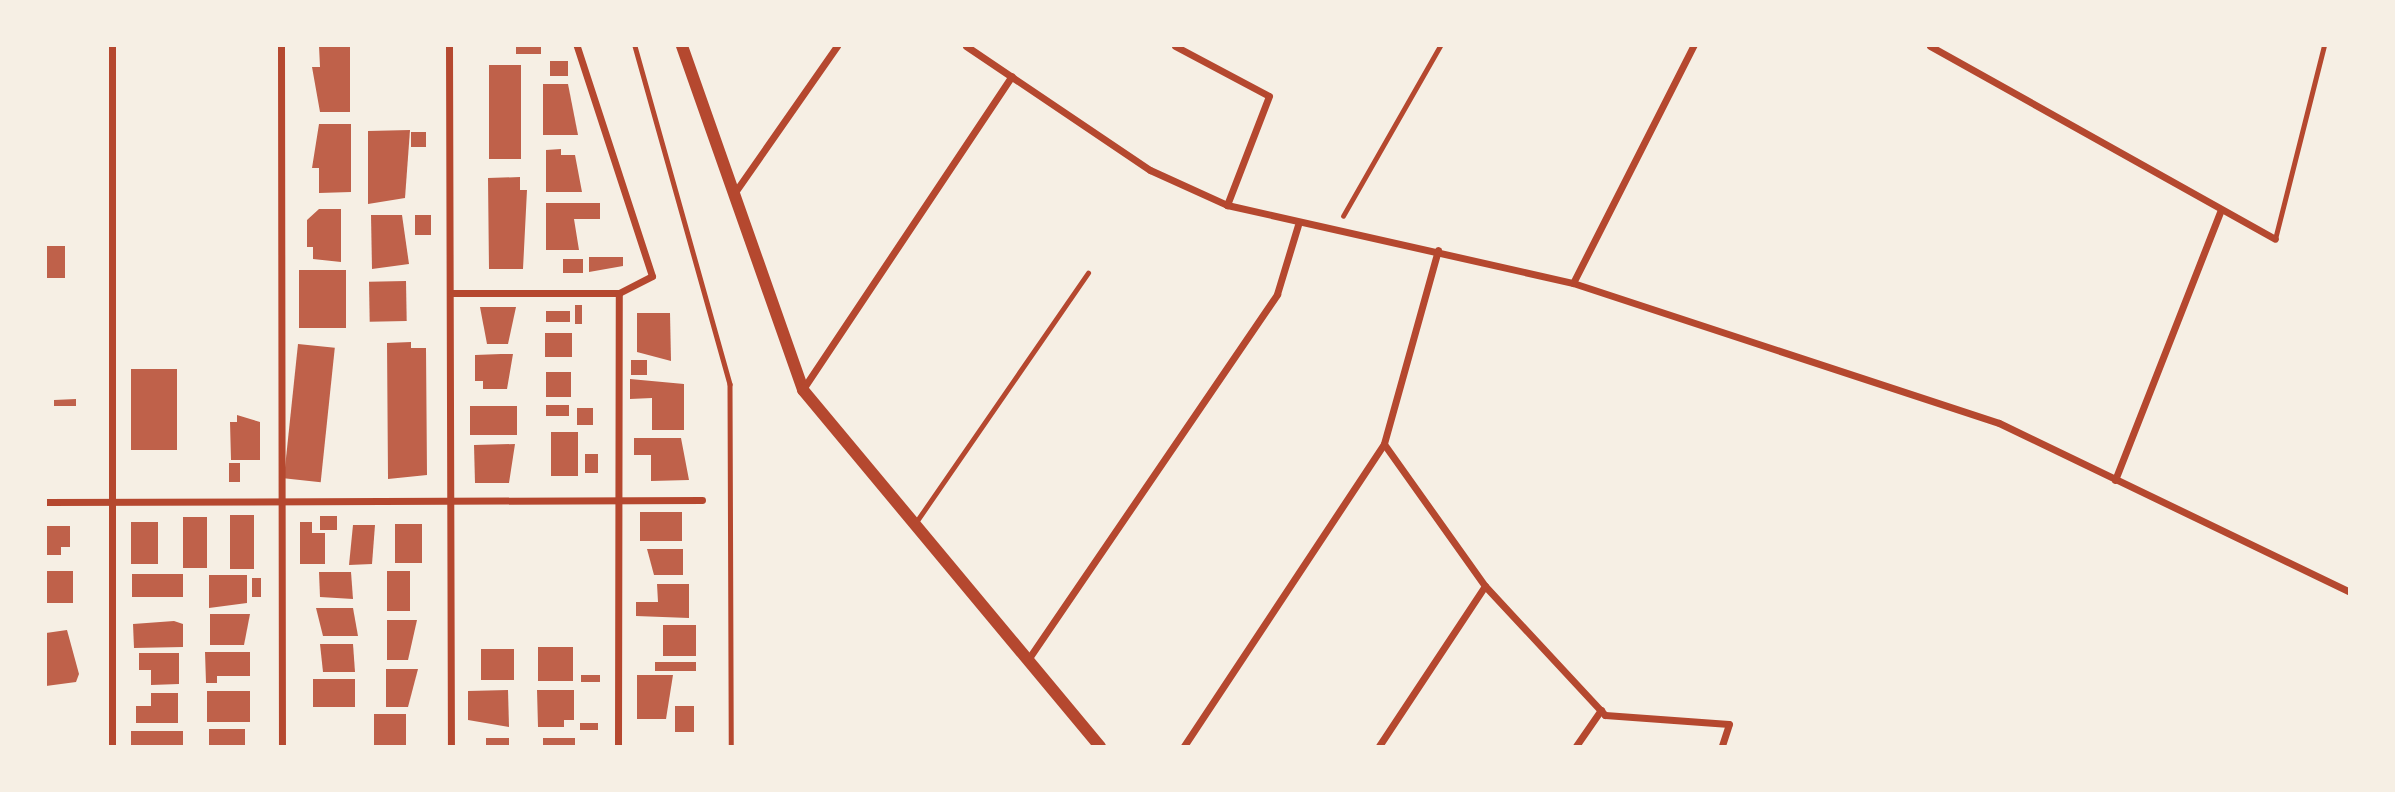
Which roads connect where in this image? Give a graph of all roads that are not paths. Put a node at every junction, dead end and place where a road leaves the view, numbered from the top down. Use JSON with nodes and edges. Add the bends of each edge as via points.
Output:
{"nodes":[{"id":1,"x":112,"y":46,"type":"edge"},
{"id":2,"x":281,"y":46,"type":"edge"},
{"id":3,"x":449,"y":46,"type":"edge"},
{"id":4,"x":577,"y":46,"type":"edge"},
{"id":5,"x":682,"y":46,"type":"edge"},
{"id":6,"x":837,"y":46,"type":"edge"},
{"id":7,"x":966,"y":46,"type":"edge"},
{"id":8,"x":1175,"y":46,"type":"edge"},
{"id":9,"x":1693,"y":46,"type":"edge"},
{"id":10,"x":1930,"y":46,"type":"edge"},
{"id":11,"x":2324,"y":46,"type":"edge"},
{"id":12,"x":1012,"y":76,"type":"junction"},
{"id":13,"x":731,"y":198,"type":"junction"},
{"id":14,"x":1227,"y":205,"type":"junction"},
{"id":15,"x":2220,"y":212,"type":"junction"},
{"id":16,"x":1297,"y":225,"type":"junction"},
{"id":17,"x":2276,"y":239,"type":"joint"},
{"id":18,"x":1438,"y":250,"type":"junction"},
{"id":19,"x":1088,"y":273,"type":"dead end"},
{"id":20,"x":1573,"y":283,"type":"junction"},
{"id":21,"x":451,"y":293,"type":"junction"},
{"id":22,"x":619,"y":293,"type":"junction"},
{"id":23,"x":803,"y":390,"type":"junction"},
{"id":24,"x":1384,"y":444,"type":"junction"},
{"id":25,"x":2115,"y":480,"type":"junction"},
{"id":26,"x":702,"y":500,"type":"dead end"},
{"id":27,"x":282,"y":501,"type":"junction"},
{"id":28,"x":621,"y":501,"type":"junction"},
{"id":29,"x":46,"y":502,"type":"edge"},
{"id":30,"x":111,"y":502,"type":"junction"},
{"id":31,"x":452,"y":502,"type":"junction"},
{"id":32,"x":914,"y":525,"type":"junction"},
{"id":33,"x":1485,"y":586,"type":"junction"},
{"id":34,"x":2350,"y":592,"type":"edge"},
{"id":35,"x":1026,"y":661,"type":"junction"},
{"id":36,"x":1601,"y":710,"type":"junction"},
{"id":37,"x":112,"y":747,"type":"edge"},
{"id":38,"x":282,"y":747,"type":"edge"},
{"id":39,"x":451,"y":747,"type":"edge"},
{"id":40,"x":618,"y":747,"type":"edge"},
{"id":41,"x":1100,"y":747,"type":"edge"},
{"id":42,"x":1184,"y":747,"type":"edge"},
{"id":43,"x":1379,"y":747,"type":"edge"},
{"id":44,"x":1576,"y":747,"type":"edge"},
{"id":45,"x":1722,"y":747,"type":"edge"}],
"edges":[{"from":1,"to":30,"type":"street"},
{"from":2,"to":27,"type":"street"},
{"from":3,"to":21,"type":"street"},
{"from":4,"to":22,"type":"street","via":[[652,276]]},
{"from":5,"to":13,"type":"street"},
{"from":6,"to":13,"type":"street"},
{"from":7,"to":12,"type":"street"},
{"from":8,"to":14,"type":"street","via":[[1269,96]]},
{"from":9,"to":20,"type":"street"},
{"from":10,"to":15,"type":"street"},
{"from":11,"to":17,"type":"lane"},
{"from":12,"to":14,"type":"street","via":[[1150,170]]},
{"from":12,"to":23,"type":"street"},
{"from":13,"to":23,"type":"street"},
{"from":14,"to":16,"type":"street"},
{"from":15,"to":17,"type":"street"},
{"from":15,"to":25,"type":"street"},
{"from":16,"to":18,"type":"street"},
{"from":16,"to":35,"type":"street","via":[[1277,294]]},
{"from":18,"to":20,"type":"street"},
{"from":18,"to":24,"type":"street"},
{"from":19,"to":32,"type":"lane"},
{"from":20,"to":25,"type":"street","via":[[1999,423]]},
{"from":21,"to":22,"type":"street"},
{"from":21,"to":31,"type":"street"},
{"from":22,"to":28,"type":"street"},
{"from":23,"to":32,"type":"street"},
{"from":24,"to":33,"type":"street"},
{"from":24,"to":42,"type":"street"},
{"from":25,"to":34,"type":"street"},
{"from":26,"to":28,"type":"street"},
{"from":27,"to":30,"type":"street"},
{"from":27,"to":31,"type":"street"},
{"from":27,"to":38,"type":"street"},
{"from":28,"to":31,"type":"street"},
{"from":28,"to":40,"type":"street"},
{"from":29,"to":30,"type":"street"},
{"from":30,"to":37,"type":"street"},
{"from":31,"to":39,"type":"street"},
{"from":32,"to":35,"type":"street"},
{"from":33,"to":36,"type":"street"},
{"from":33,"to":43,"type":"street"},
{"from":35,"to":41,"type":"street"},
{"from":36,"to":44,"type":"street"},
{"from":36,"to":45,"type":"street","via":[[1729,724]]}]}
